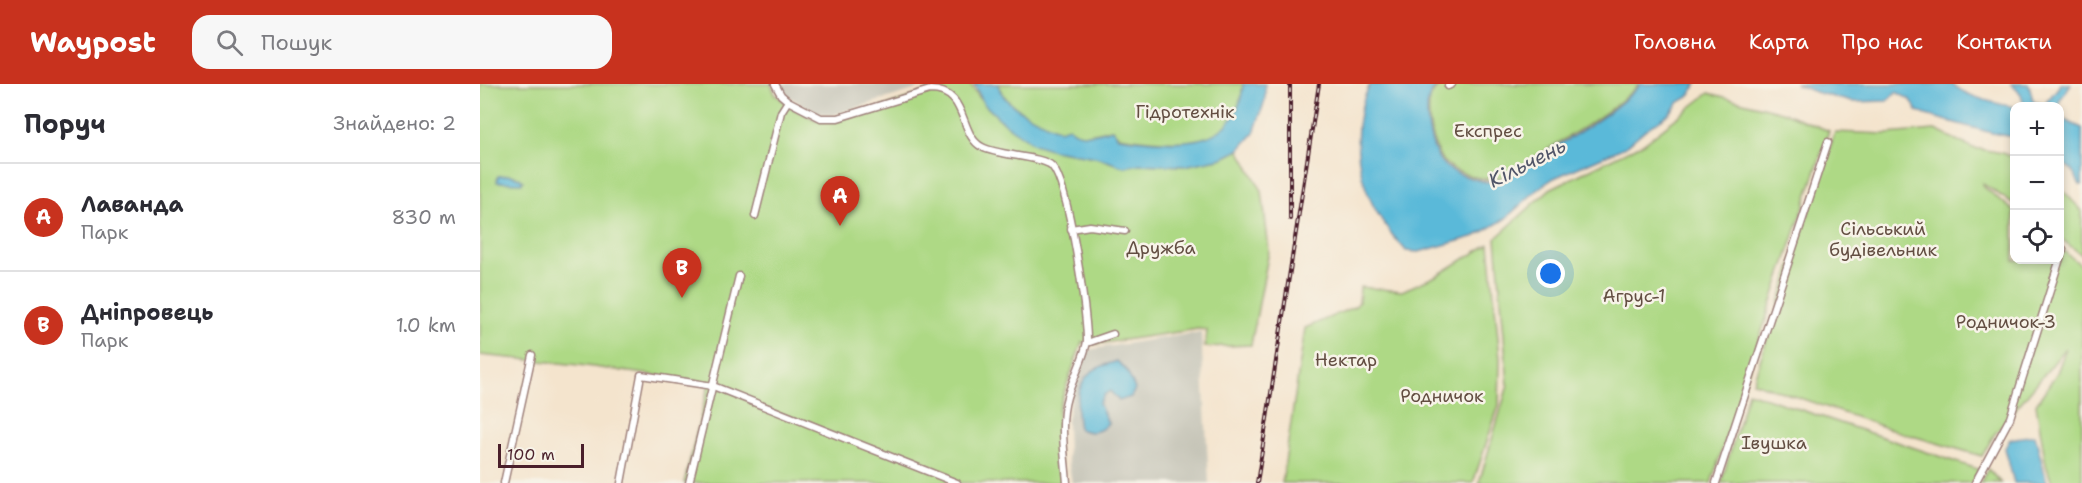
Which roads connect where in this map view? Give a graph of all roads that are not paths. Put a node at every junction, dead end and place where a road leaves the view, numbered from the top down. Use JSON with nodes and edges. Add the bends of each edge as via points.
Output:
{"nodes":[{"id":1,"x":775,"y":84,"type":"edge"},
{"id":2,"x":788,"y":101,"type":"junction"},
{"id":3,"x":1828,"y":142,"type":"dead end"},
{"id":4,"x":755,"y":216,"type":"dead end"},
{"id":5,"x":1071,"y":229,"type":"junction"},
{"id":6,"x":1125,"y":231,"type":"dead end"},
{"id":7,"x":2058,"y":264,"type":"edge"},
{"id":8,"x":739,"y":276,"type":"dead end"},
{"id":9,"x":1113,"y":334,"type":"dead end"},
{"id":10,"x":1087,"y":343,"type":"junction"},
{"id":11,"x":532,"y":355,"type":"dead end"},
{"id":12,"x":713,"y":386,"type":"junction"},
{"id":13,"x":504,"y":483,"type":"edge"},
{"id":14,"x":621,"y":483,"type":"edge"},
{"id":15,"x":689,"y":483,"type":"edge"},
{"id":16,"x":957,"y":483,"type":"edge"},
{"id":17,"x":1067,"y":483,"type":"edge"},
{"id":18,"x":1716,"y":483,"type":"edge"},
{"id":19,"x":1975,"y":483,"type":"edge"}],
"edges":[{"from":1,"to":2,"type":"street"},
{"from":2,"to":4,"type":"street","via":[[781,112]]},
{"from":2,"to":5,"type":"street","via":[[821,118],[838,118],[930,90],[942,90],[961,109],[981,147],[1053,167]]},
{"from":3,"to":18,"type":"street"},
{"from":5,"to":6,"type":"street","via":[[1090,226]]},
{"from":5,"to":10,"type":"street"},
{"from":7,"to":19,"type":"street","via":[[2010,418]]},
{"from":8,"to":12,"type":"street"},
{"from":9,"to":10,"type":"street"},
{"from":10,"to":17,"type":"street","via":[[1064,415]]},
{"from":11,"to":13,"type":"street"},
{"from":12,"to":14,"type":"street","via":[[641,375]]},
{"from":12,"to":15,"type":"street"},
{"from":12,"to":16,"type":"street"}]}
